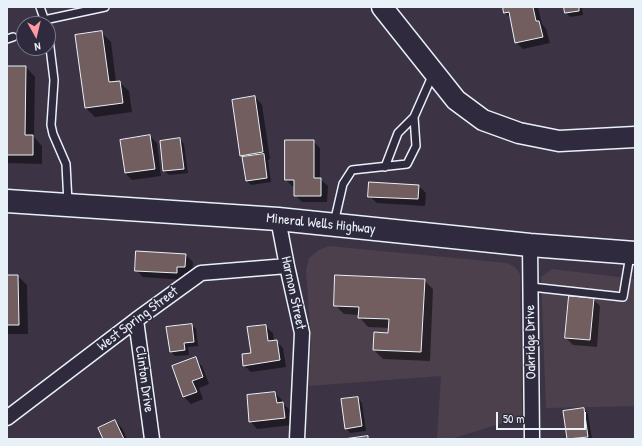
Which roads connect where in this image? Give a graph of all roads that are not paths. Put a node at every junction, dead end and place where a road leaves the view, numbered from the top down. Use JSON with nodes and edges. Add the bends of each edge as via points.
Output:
{"nodes":[{"id":1,"x":105,"y":7,"type":"edge"},
{"id":2,"x":382,"y":7,"type":"edge"},
{"id":3,"x":56,"y":19,"type":"edge"},
{"id":4,"x":51,"y":56,"type":"edge"},
{"id":5,"x":434,"y":72,"type":"junction"},
{"id":6,"x":414,"y":117,"type":"junction"},
{"id":7,"x":635,"y":137,"type":"edge"},
{"id":8,"x":385,"y":167,"type":"junction"},
{"id":9,"x":7,"y":201,"type":"edge"},
{"id":10,"x":68,"y":205,"type":"junction"},
{"id":11,"x":278,"y":219,"type":"junction"},
{"id":12,"x":334,"y":225,"type":"junction"},
{"id":13,"x":530,"y":245,"type":"junction"},
{"id":14,"x":632,"y":253,"type":"edge"},
{"id":15,"x":286,"y":266,"type":"junction"},
{"id":16,"x":531,"y":287,"type":"junction"},
{"id":17,"x":136,"y":320,"type":"junction"},
{"id":18,"x":7,"y":418,"type":"edge"},
{"id":19,"x":152,"y":439,"type":"edge"},
{"id":20,"x":296,"y":439,"type":"edge"},
{"id":21,"x":532,"y":439,"type":"edge"}],
"edges":[{"from":1,"to":3,"type":"lane"},
{"from":2,"to":5,"type":"street"},
{"from":4,"to":10,"type":"lane","via":[[54,80],[51,124],[66,164]]},
{"from":5,"to":6,"type":"lane"},
{"from":5,"to":7,"type":"street","via":[[456,100],[483,120],[519,133],[559,141]]},
{"from":6,"to":8,"type":"lane","via":[[398,133]]},
{"from":6,"to":8,"type":"lane","via":[[416,146],[407,164]]},
{"from":8,"to":12,"type":"lane","via":[[352,170],[343,184]]},
{"from":9,"to":10,"type":"main road","name":"Mineral Wells Highway"},
{"from":10,"to":11,"type":"main road","name":"Mineral Wells Highway"},
{"from":11,"to":12,"type":"main road","name":"Mineral Wells Highway"},
{"from":11,"to":15,"type":"street","name":"Harmon Street"},
{"from":12,"to":13,"type":"main road","name":"Mineral Wells Highway"},
{"from":13,"to":14,"type":"main road","name":"Mineral Wells Highway"},
{"from":13,"to":16,"type":"street","name":"Oakridge Drive"},
{"from":14,"to":16,"type":"lane","via":[[623,297]]},
{"from":15,"to":17,"type":"street","name":"West Spring Street","via":[[201,273]]},
{"from":15,"to":20,"type":"street","name":"Harmon Street","via":[[302,334]]},
{"from":16,"to":21,"type":"street","name":"Oakridge Drive"},
{"from":17,"to":18,"type":"street","name":"West Spring Street"},
{"from":17,"to":19,"type":"street","name":"Clinton Drive"}]}
